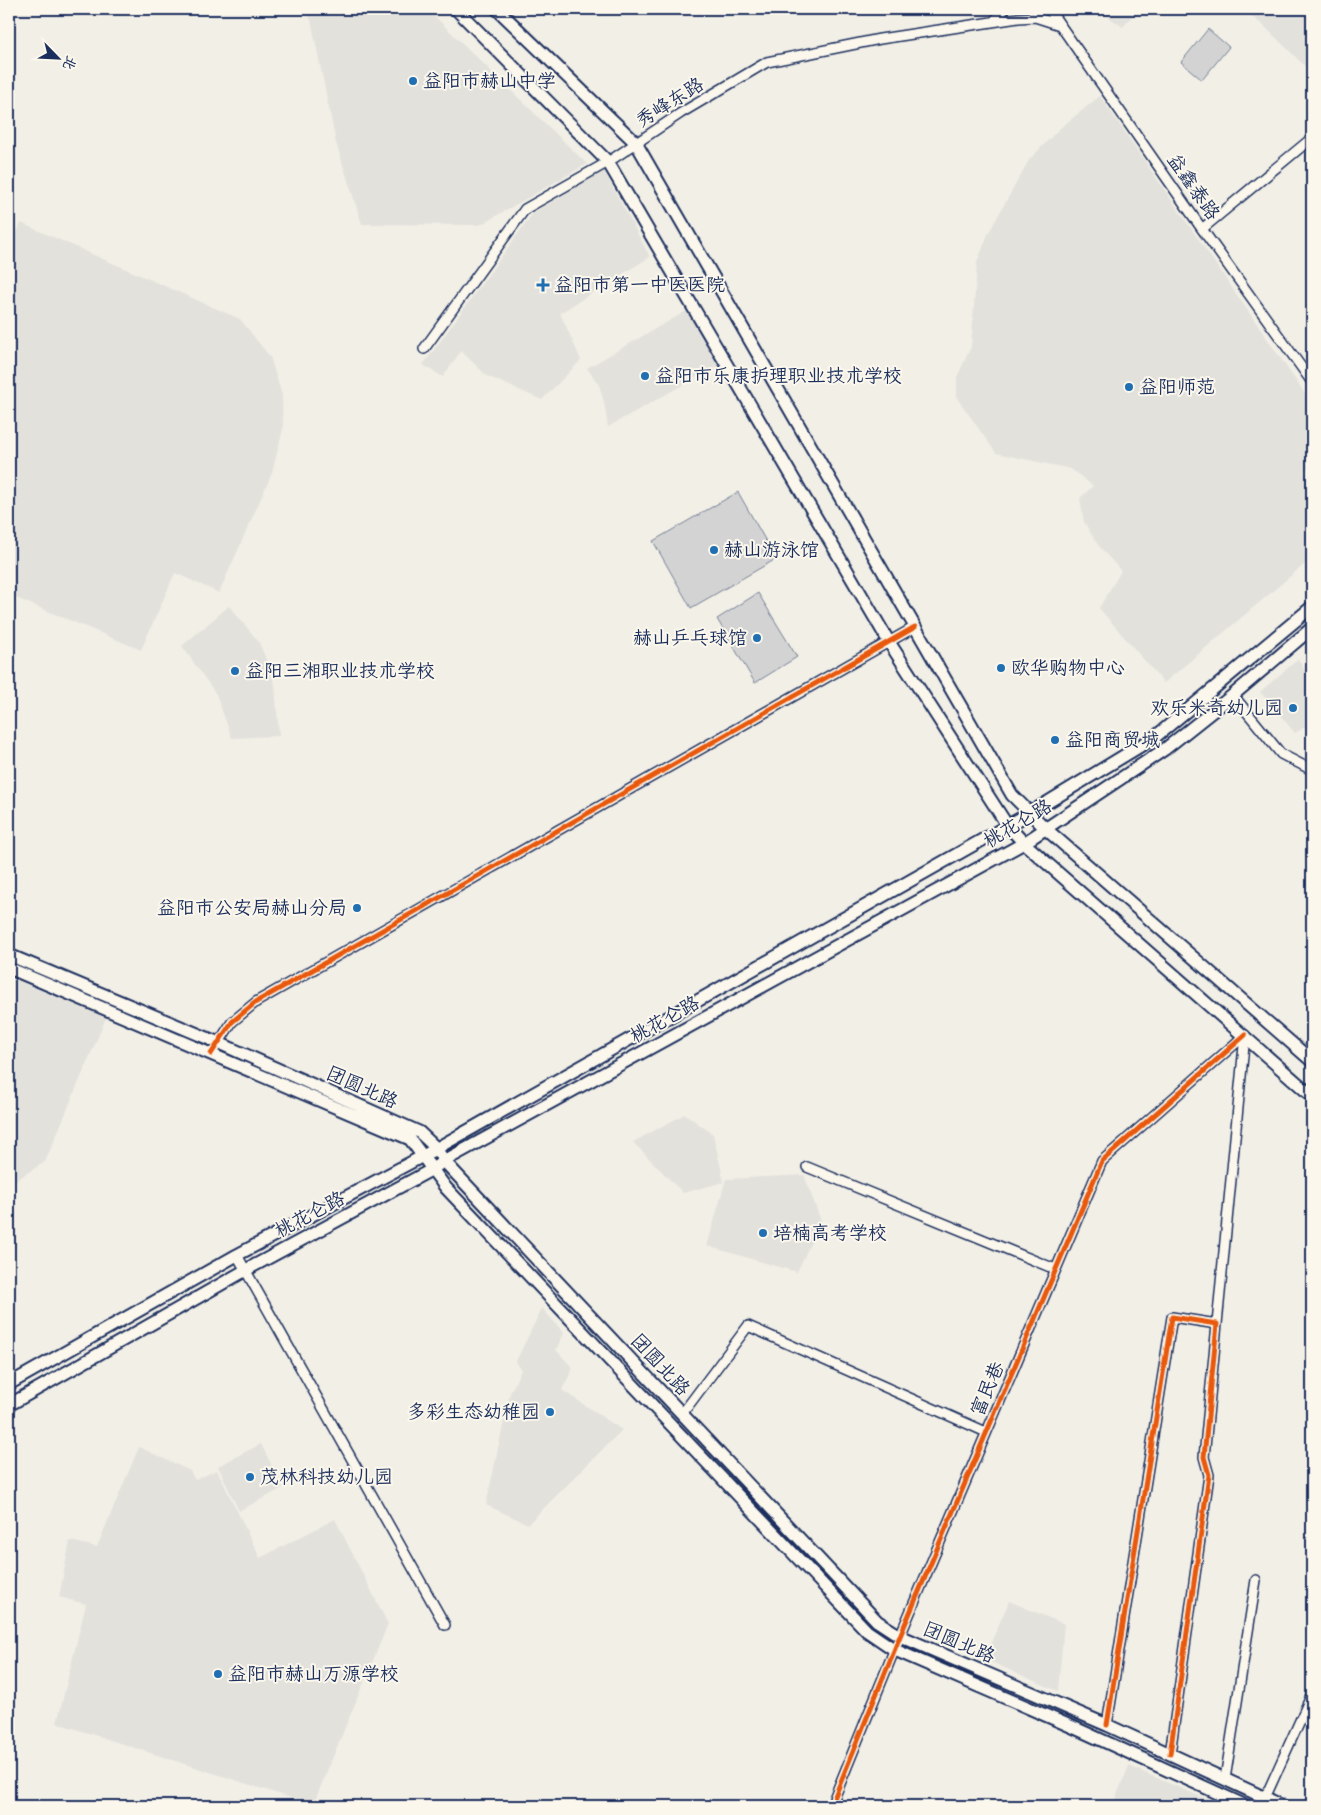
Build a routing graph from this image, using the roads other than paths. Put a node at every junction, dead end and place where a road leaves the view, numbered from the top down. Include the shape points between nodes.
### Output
1 (456, 9) edge
2 (497, 9) edge
3 (1005, 9) edge
4 (1049, 9) edge
5 (993, 22) junction
6 (1060, 25) junction
7 (1312, 138) edge
8 (636, 143) junction
9 (608, 162) junction
10 (1202, 229) junction
11 (424, 349) dead end
12 (1312, 382) edge
13 (1312, 607) edge
14 (915, 627) junction
15 (1312, 628) edge
16 (889, 642) junction
17 (1234, 694) junction
18 (1312, 770) edge
19 (1030, 814) junction
20 (1007, 825) junction
21 (1046, 829) junction
22 (1024, 843) junction
23 (9, 955) edge
24 (9, 968) edge
25 (1245, 1035) junction
26 (218, 1043) junction
27 (212, 1054) junction
28 (1312, 1062) edge
29 (1312, 1096) edge
30 (436, 1148) junction
31 (424, 1156) junction
32 (444, 1161) junction
33 (807, 1167) dead end
34 (431, 1170) junction
35 (237, 1255) junction
36 (1055, 1269) junction
37 (246, 1270) junction
38 (1218, 1324) junction
39 (9, 1384) edge
40 (9, 1405) edge
41 (682, 1414) junction
42 (986, 1432) junction
43 (1256, 1580) dead end
44 (445, 1625) dead end
45 (900, 1636) junction
46 (895, 1650) junction
47 (1312, 1694) edge
48 (1106, 1725) junction
49 (1170, 1754) junction
50 (1225, 1780) junction
51 (1265, 1798) junction
52 (831, 1806) edge
53 (1246, 1806) edge
54 (1283, 1806) edge

1 - 9 main road
2 - 8 main road
3 - 5 street
4 - 6 street, 益鑫泰路
5 - 6 street, 秀峰东路 via 1035,17
5 - 8 street, 秀峰东路 via 880,39 767,62
6 - 10 street, 益鑫泰路
7 - 10 street
8 - 9 street, 秀峰东路
8 - 14 main road
9 - 11 street, 秀峰东路 via 525,209
9 - 16 main road
10 - 12 street, 益鑫泰路
13 - 19 main road, 桃花仑路 via 1155,737
14 - 16 street
14 - 19 main road via 1012,795
15 - 17 main road, 桃花仑路
16 - 20 main road
16 - 26 street via 256,1002 232,1022
17 - 18 street via 1280,754
17 - 21 main road, 桃花仑路 via 1165,749
19 - 20 main road, 桃花仑路
19 - 21 main road
20 - 22 main road
20 - 30 main road, 桃花仑路
21 - 22 main road, 桃花仑路
21 - 28 main road
22 - 25 main road
22 - 32 main road, 桃花仑路
23 - 26 main road, 团圆北路
24 - 27 main road, 团圆北路
25 - 29 main road
25 - 36 street, 富民巷 via 1102,1161
25 - 38 street
26 - 27 street
26 - 30 main road, 团圆北路 via 419,1132
27 - 31 main road, 团圆北路 via 410,1139
30 - 31 main road, 桃花仑路
30 - 32 main road, 团圆北路
31 - 34 main road, 团圆北路
31 - 35 main road, 桃花仑路
32 - 34 main road, 桃花仑路
32 - 41 main road, 团圆北路
33 - 36 street
34 - 37 main road, 桃花仑路
34 - 46 main road, 团圆北路 via 867,1631
35 - 37 street
35 - 39 main road, 桃花仑路
36 - 42 street, 富民巷
37 - 40 main road, 桃花仑路
37 - 44 street
38 - 48 street via 1172,1317
38 - 49 street via 1204,1458 1209,1475
41 - 42 street via 748,1326
41 - 45 main road, 团圆北路 via 878,1621
42 - 45 street, 富民巷
43 - 50 street
45 - 46 street, 富民巷
45 - 48 main road, 团圆北路
46 - 52 street, 富民巷
46 - 53 main road, 团圆北路
47 - 51 street
48 - 49 main road, 团圆北路
49 - 50 main road, 团圆北路
50 - 51 main road, 团圆北路
51 - 54 main road, 团圆北路

